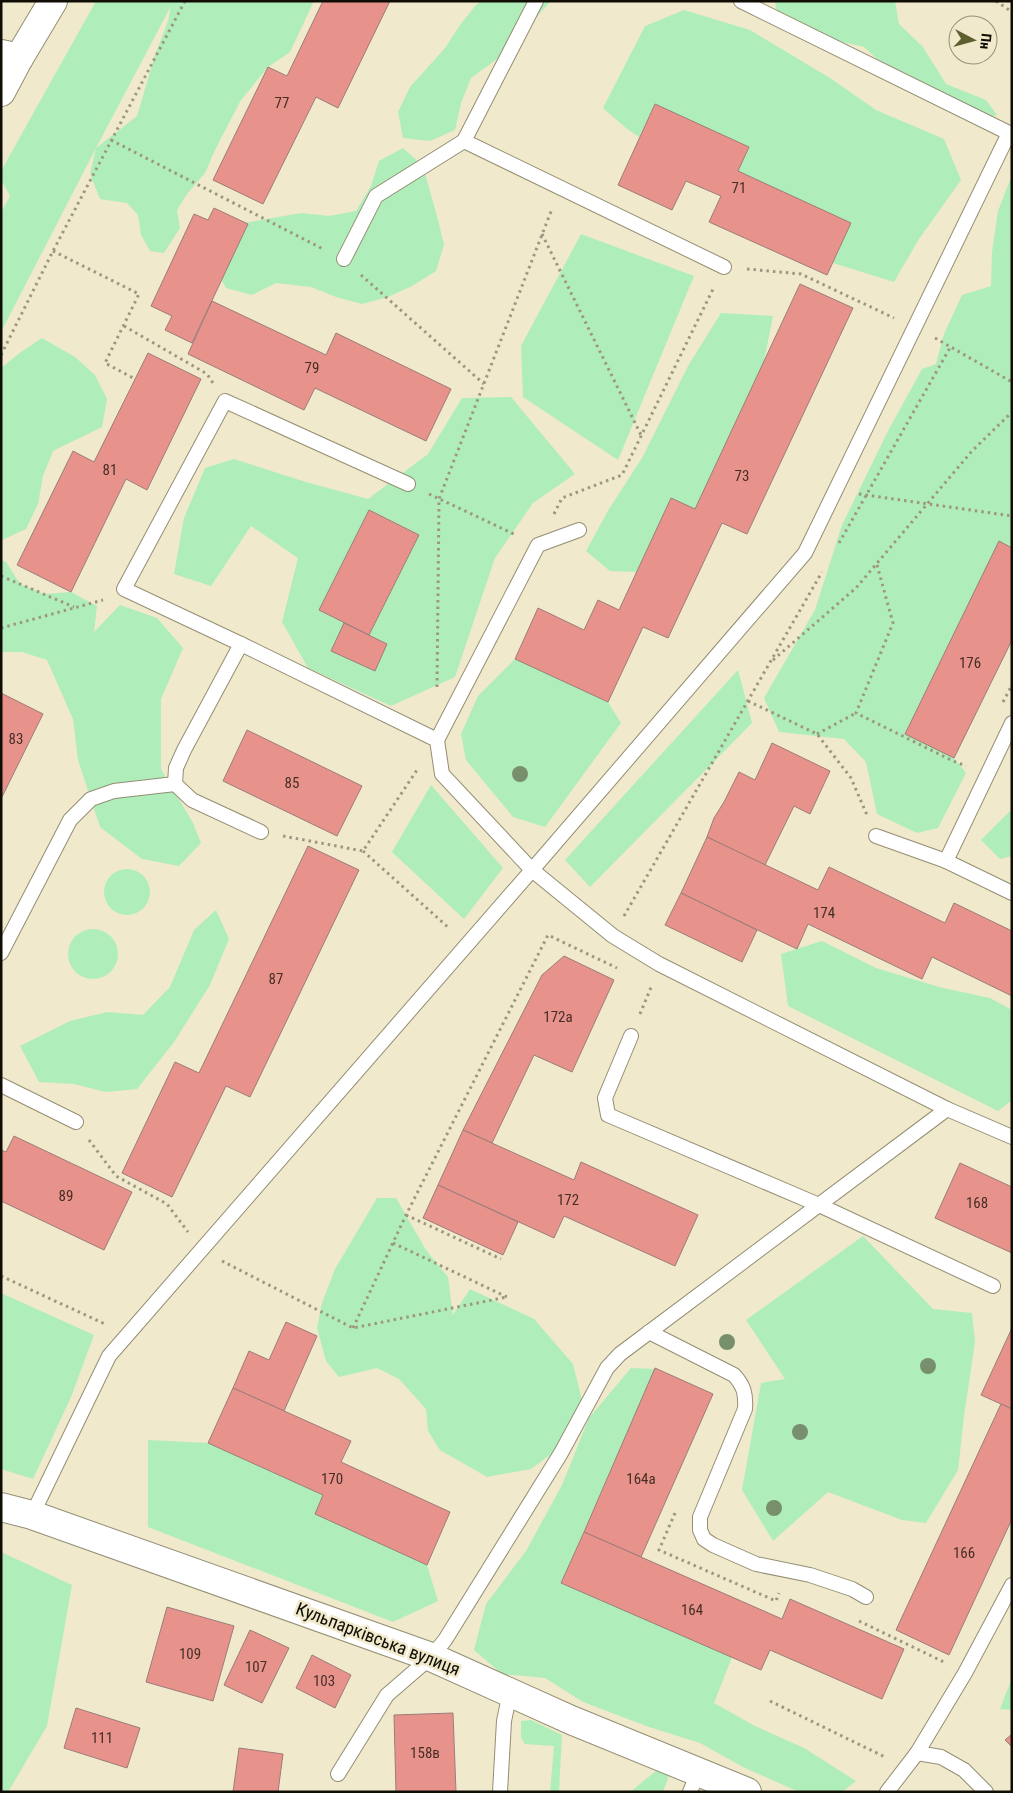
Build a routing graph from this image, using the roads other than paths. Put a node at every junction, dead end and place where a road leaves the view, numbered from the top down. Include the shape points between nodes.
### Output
1 (53, 1) edge
2 (536, 1) edge
3 (741, 1) edge
4 (10, 56) edge
5 (1, 92) edge
6 (1010, 133) edge
7 (464, 141) junction
8 (344, 260) road end
9 (724, 266) road end
10 (408, 484) road end
11 (579, 530) dead end
12 (241, 644) junction
13 (1012, 723) edge
14 (437, 740) junction
15 (175, 784) junction
16 (261, 832) road end
17 (876, 836) road end
18 (946, 861) junction
19 (532, 870) junction
20 (1012, 893) edge
21 (1, 953) edge
22 (631, 1036) road end
23 (1, 1085) edge
24 (947, 1109) junction
25 (76, 1122) road end
26 (1012, 1137) edge
27 (819, 1205) junction
28 (993, 1286) dead end
29 (649, 1332) junction
30 (1, 1507) edge
31 (32, 1515) junction
32 (1012, 1585) edge
33 (866, 1597) dead end
34 (432, 1656) junction
35 (510, 1692) junction
36 (918, 1752) junction
37 (338, 1774) dead end
38 (694, 1782) edge
39 (500, 1792) edge
40 (747, 1792) edge
41 (887, 1792) edge
42 (986, 1792) edge

1 - 4 street
2 - 7 lane
3 - 6 lane
4 - 5 street
6 - 19 lane via 805,553
7 - 8 lane via 376,196
7 - 9 lane
10 - 12 lane via 225,401 124,589
11 - 14 lane via 538,545
12 - 14 lane
12 - 15 lane via 184,750 176,768
13 - 18 lane
14 - 19 lane via 442,774
15 - 16 lane via 192,800
15 - 21 lane via 114,790 91,799 70,820
17 - 18 lane
18 - 20 lane
19 - 24 lane via 612,936 659,964
19 - 31 lane via 109,1356
22 - 27 lane via 604,1098 608,1115
23 - 25 lane
24 - 26 lane
24 - 27 lane
27 - 28 lane
27 - 29 lane
29 - 33 lane via 734,1375 746,1394 745,1409 700,1517 704,1539 756,1564 810,1575
29 - 34 lane via 607,1368 561,1453 446,1640
30 - 31 street, Кульпарківська вулиця
31 - 34 street, Кульпарківська вулиця
32 - 36 lane
34 - 35 street, Кульпарківська вулиця
34 - 37 lane via 387,1695
35 - 38 street, Кульпарківська вулиця
35 - 39 lane via 504,1721
36 - 41 lane
36 - 42 lane via 941,1757 964,1770
38 - 40 street, Кульпарківська вулиця

